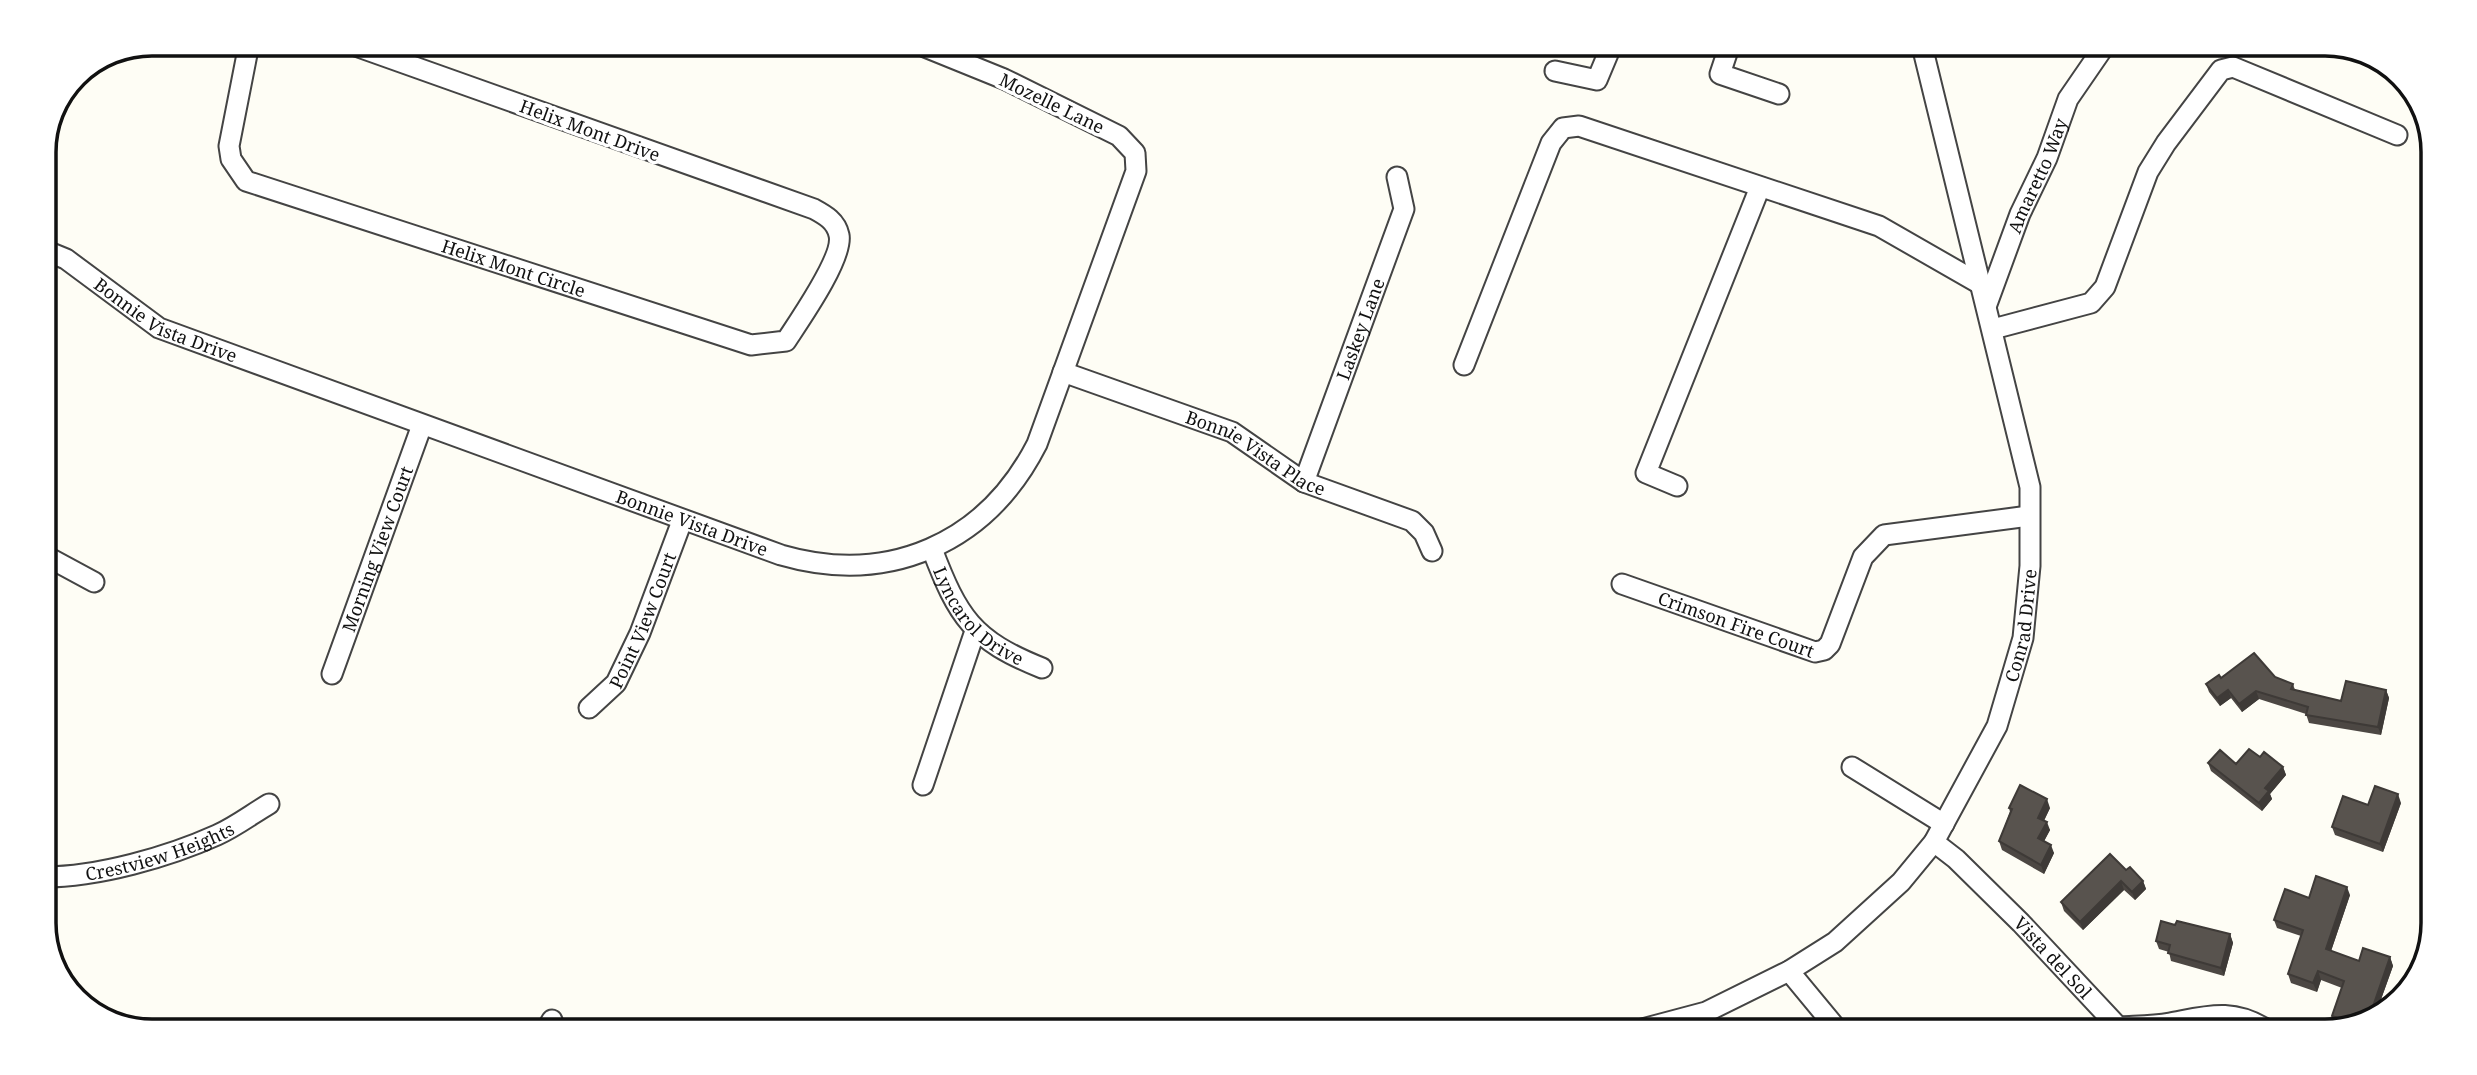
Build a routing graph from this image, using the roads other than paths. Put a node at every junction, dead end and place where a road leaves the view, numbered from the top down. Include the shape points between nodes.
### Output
1 (248, 56) edge
2 (384, 56) edge
3 (947, 56) edge
4 (1607, 56) edge
5 (1726, 56) edge
6 (1925, 56) edge
7 (2098, 56) edge
8 (1555, 71) dead end
9 (1779, 94) dead end
10 (2397, 135) dead end
11 (1135, 153) joint
12 (1397, 177) dead end
13 (1760, 187) junction
14 (830, 217) joint
15 (56, 255) edge
16 (1982, 285) junction
17 (1987, 306) junction
18 (1993, 329) junction
19 (1464, 365) dead end
20 (1063, 372) junction
21 (422, 425) junction
22 (1304, 482) junction
23 (1677, 486) dead end
24 (2029, 516) junction
25 (682, 520) junction
26 (932, 548) junction
27 (1432, 551) dead end
28 (56, 561) edge
29 (94, 582) dead end
30 (1622, 584) dead end
31 (975, 631) junction
32 (1042, 668) dead end
33 (331, 674) dead end
34 (589, 708) dead end
35 (1852, 767) dead end
36 (923, 785) dead end
37 (269, 804) dead end
38 (1944, 824) junction
39 (1934, 842) junction
40 (56, 877) edge
41 (1789, 971) junction
42 (1682, 1019) edge
43 (1828, 1019) edge
44 (2112, 1019) edge
45 (2181, 1019) edge
46 (2242, 1019) edge

1 - 14 street, Helix Mont Circle via 229,146 231,159 246,181 751,345 786,341 820,289 839,245
2 - 14 street, Helix Mont Drive
3 - 11 street, Mozelle Lane via 1119,136
4 - 8 street via 1597,80
5 - 9 street via 1720,74
6 - 16 street, Conrad Drive
7 - 17 street, Amaretto Way via 2068,99
10 - 18 street via 2233,67 2221,70 2148,173 2105,287 2091,303
11 - 20 street, Bonnie Vista Drive via 1136,171
12 - 22 street, Laskey Lane via 1404,209
13 - 16 street via 1879,226
13 - 19 street via 1579,126 1563,128 1551,143
13 - 23 street via 1646,473
15 - 21 street, Bonnie Vista Drive via 159,328
16 - 17 street, Conrad Drive
17 - 18 street, Conrad Drive
18 - 24 street, Conrad Drive via 2030,487
20 - 22 street, Bonnie Vista Place via 1232,432
20 - 26 street, Bonnie Vista Drive via 1037,444 1016,481 970,527
21 - 25 street, Bonnie Vista Drive
21 - 33 street, Morning View Court
22 - 27 street, Bonnie Vista Place via 1412,521
24 - 30 street, Crimson Fire Court via 1884,535 1863,557 1830,644 1815,652
24 - 38 street, Conrad Drive via 2023,638 1997,726
25 - 26 street, Bonnie Vista Drive via 824,565 890,562
25 - 34 street, Point View Court via 616,683
26 - 31 street, Lyncarol Drive via 951,599
28 - 29 street
31 - 32 street, Lyncarol Drive via 1007,654
31 - 36 street
35 - 38 street
37 - 40 street, Crestview Heights via 218,834 132,864
38 - 39 street, Conrad Drive
39 - 41 street, Conrad Drive via 1900,882 1844,933
39 - 44 street, Vista del Sol via 2021,923
41 - 42 street, Conrad Drive via 1706,1013
41 - 43 street
45 - 46 street, Vista del Sol via 2219,1014

